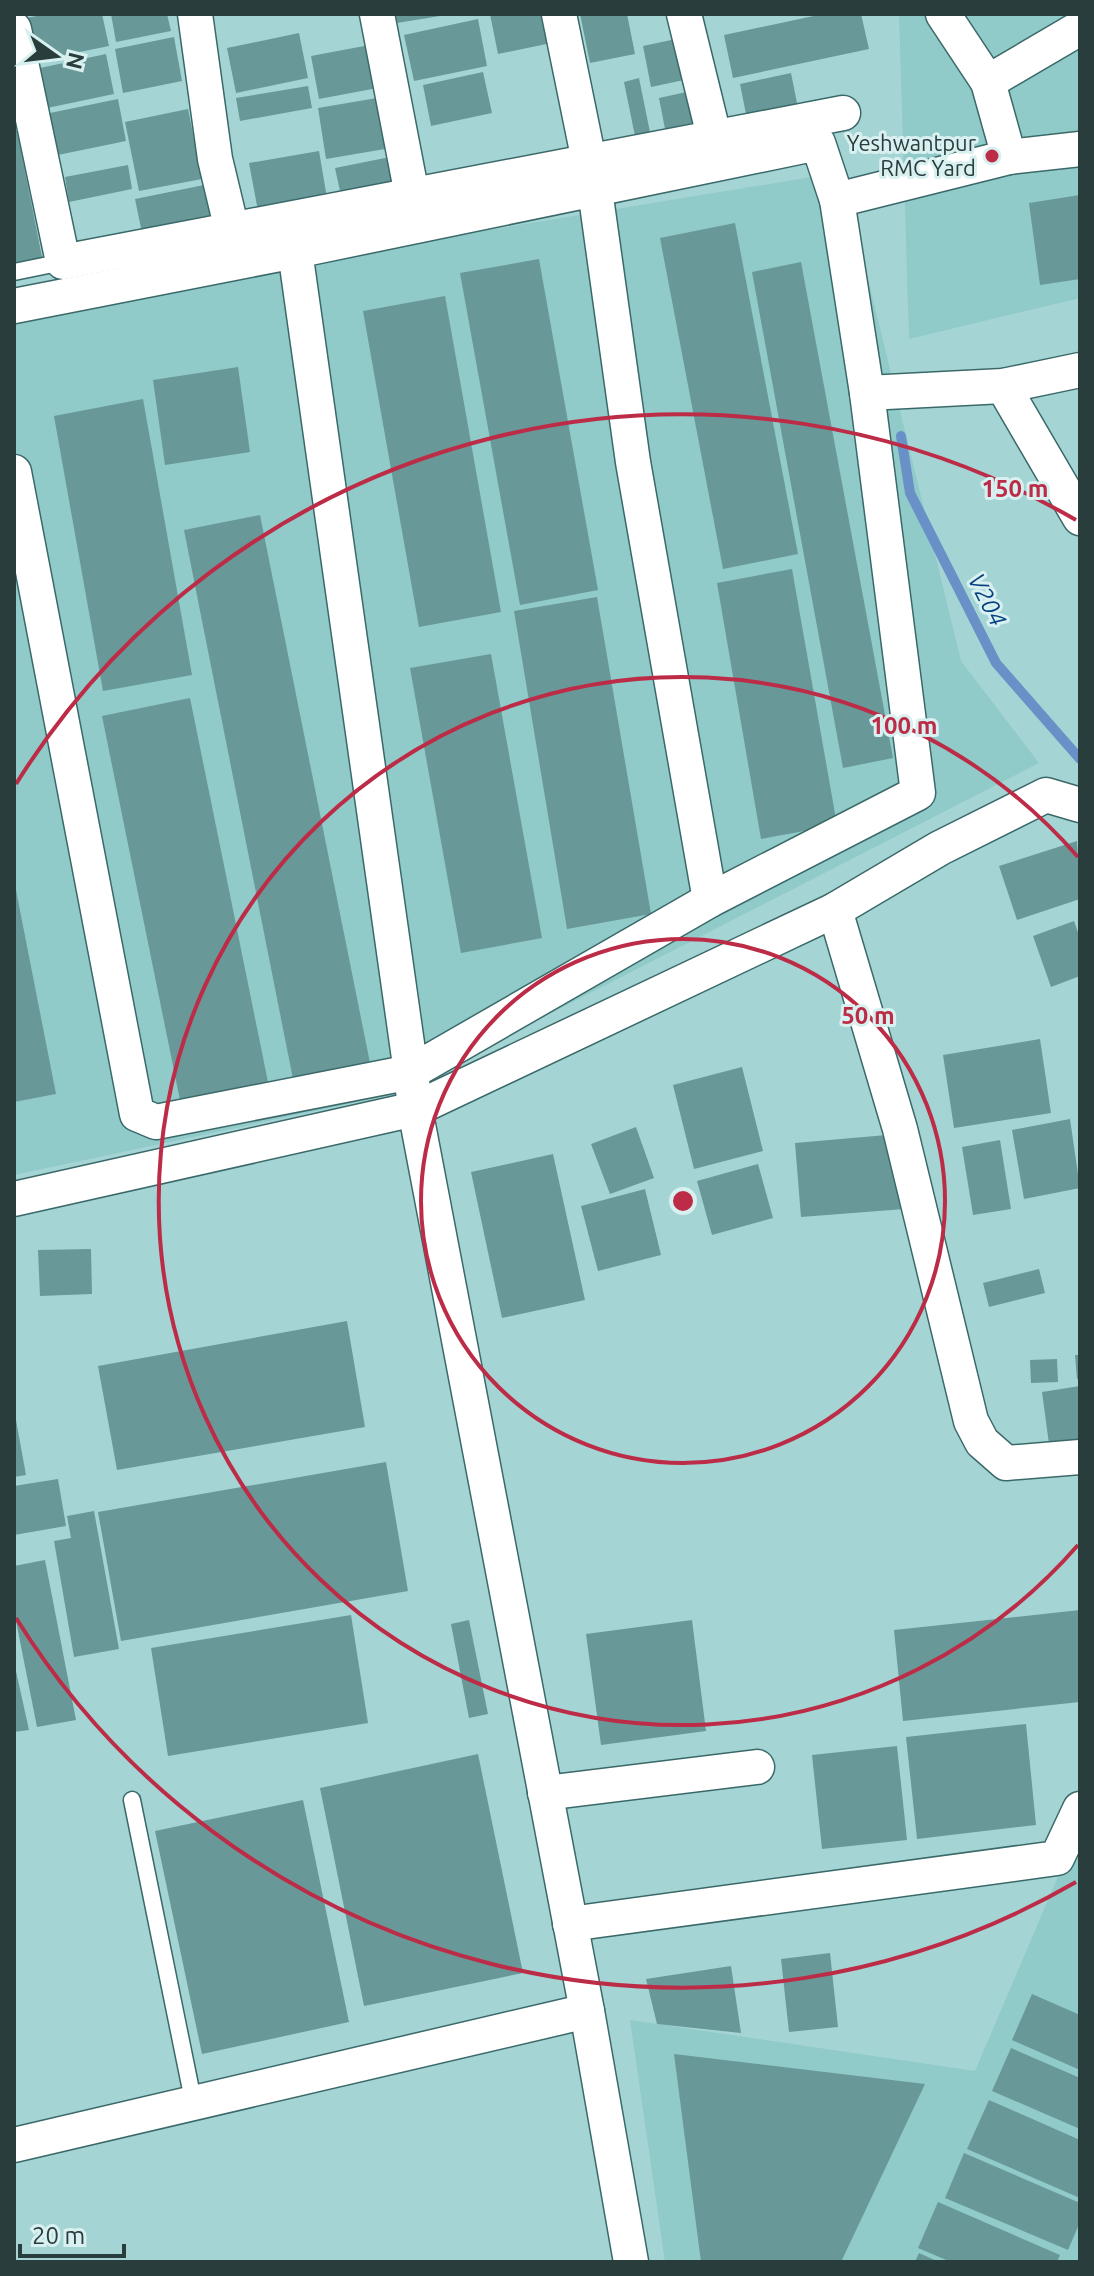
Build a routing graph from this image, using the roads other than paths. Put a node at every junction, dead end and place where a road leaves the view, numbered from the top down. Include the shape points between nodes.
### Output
1 (195, 14) edge
2 (377, 14) edge
3 (559, 14) edge
4 (684, 14) edge
5 (943, 14) edge
6 (1080, 28) edge
7 (14, 29) edge
8 (988, 82) junction
9 (843, 113) dead end
10 (714, 136) junction
11 (1080, 149) edge
12 (1009, 157) junction
13 (592, 175) junction
14 (412, 195) junction
15 (837, 200) junction
16 (232, 230) junction
17 (295, 251) junction
18 (63, 262) junction
19 (14, 272) edge
20 (14, 306) edge
21 (1080, 370) edge
22 (1003, 386) junction
23 (867, 393) junction
24 (14, 472) edge
25 (1080, 518) edge
26 (1080, 805) edge
27 (710, 900) junction
28 (835, 910) junction
29 (411, 1072) junction
30 (415, 1109) junction
31 (14, 1199) edge
32 (1080, 1457) edge
33 (757, 1767) dead end
34 (545, 1793) junction
35 (132, 1800) dead end
36 (1080, 1809) edge
37 (570, 1924) junction
38 (587, 2011) junction
39 (194, 2105) junction
40 (14, 2145) edge
41 (631, 2262) edge

1 - 16 street via 215,159
2 - 14 street
3 - 13 street
4 - 10 street
5 - 8 street
6 - 8 street
7 - 18 street
8 - 12 street
9 - 10 street
10 - 13 street
11 - 12 street
12 - 15 street
13 - 14 street
13 - 15 street via 818,143
13 - 17 street
13 - 27 street via 633,462
14 - 16 street
15 - 23 street
16 - 18 street
17 - 20 street
17 - 29 street
18 - 19 lane
21 - 22 street
22 - 23 street
22 - 25 street
23 - 27 street via 918,793
24 - 29 street via 137,1114 156,1122
26 - 28 street via 1046,795 940,848
27 - 29 street
28 - 30 street
28 - 32 street via 900,1129 971,1421 982,1442 1006,1463
29 - 30 street
30 - 31 street
30 - 34 street
33 - 34 street
34 - 37 street
35 - 39 lane
36 - 37 street via 1057,1858
37 - 38 street
38 - 39 street
38 - 41 street
39 - 40 street

